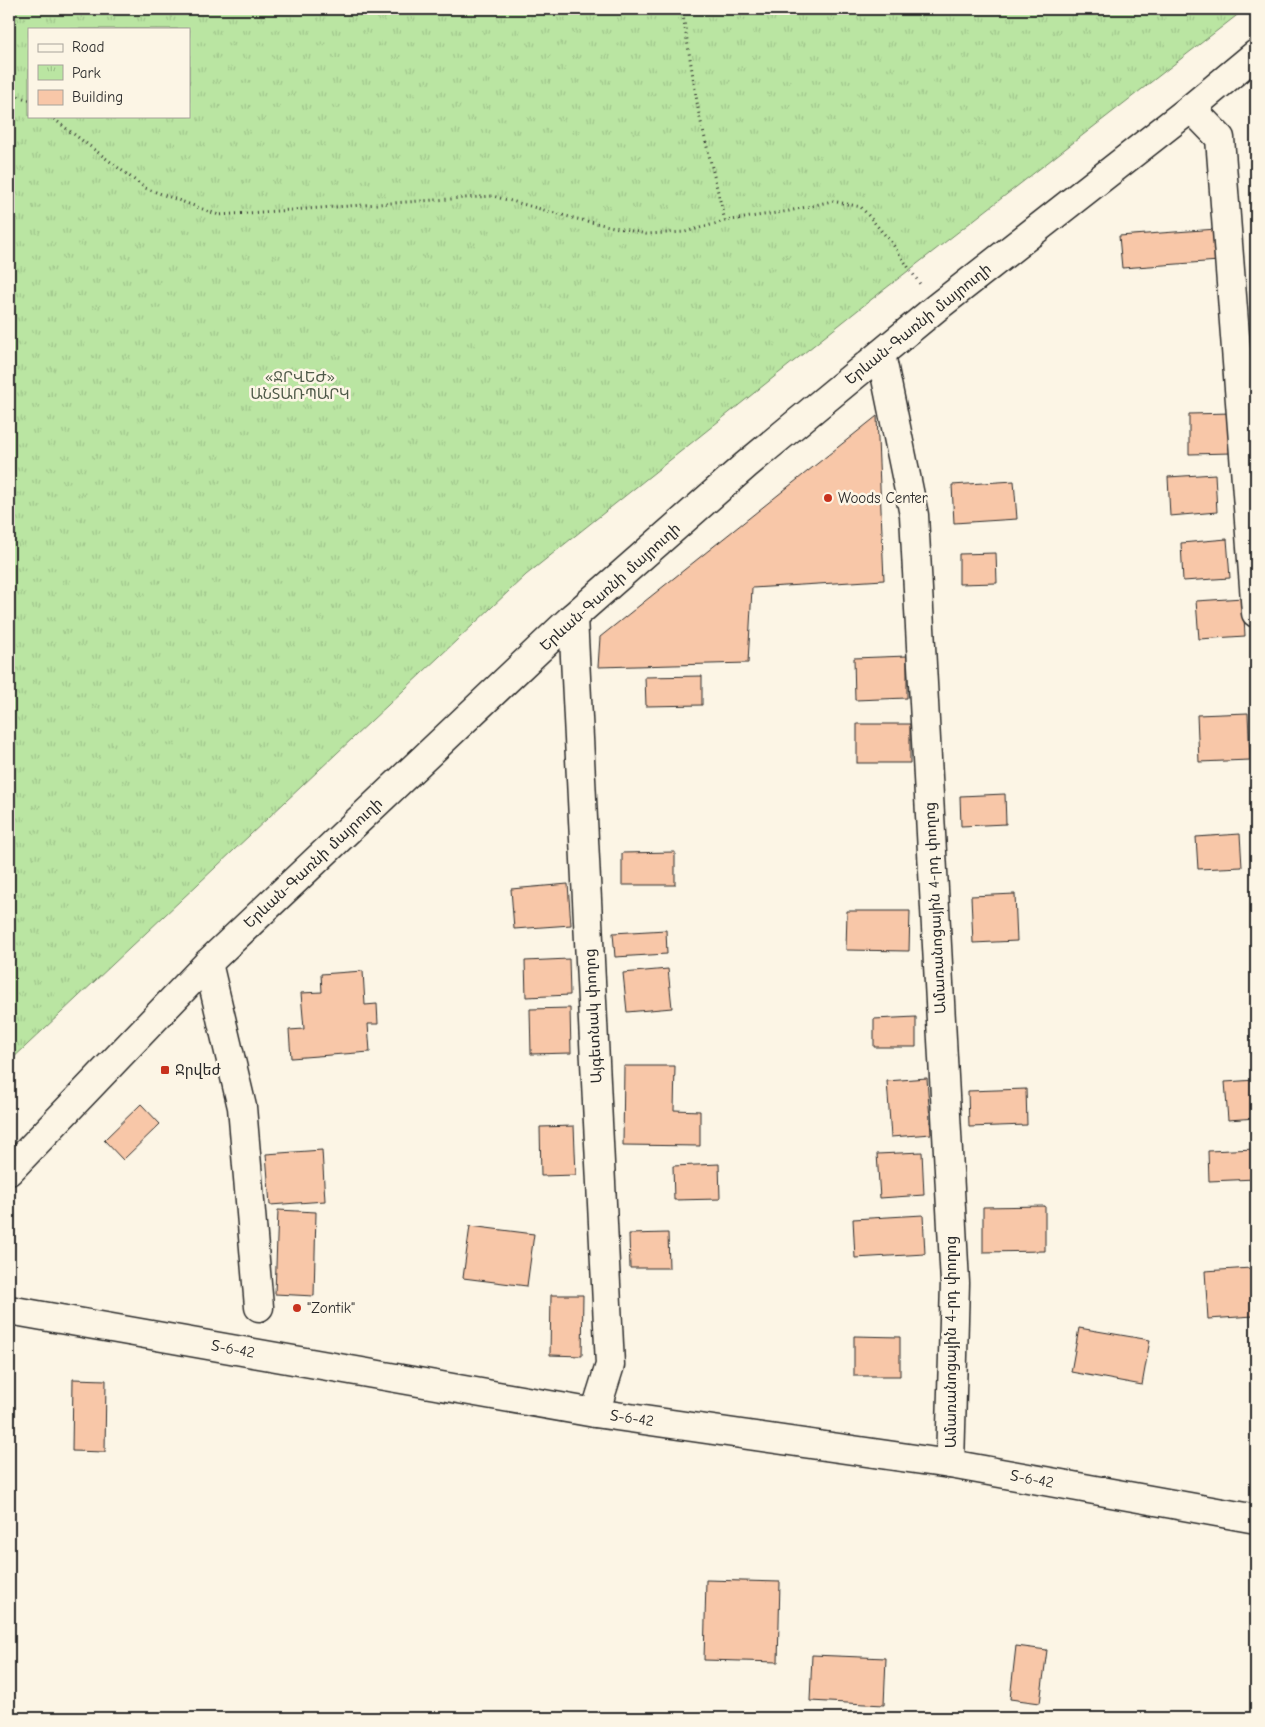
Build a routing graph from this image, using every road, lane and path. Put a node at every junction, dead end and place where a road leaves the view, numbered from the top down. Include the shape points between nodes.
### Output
1 (682, 9) edge
2 (1256, 54) edge
3 (9, 93) edge
4 (28, 100) edge
5 (1191, 108) junction
6 (53, 118) edge
7 (724, 220) junction
8 (936, 308) junction
9 (881, 354) junction
10 (1256, 613) edge
11 (574, 617) junction
12 (208, 963) junction
13 (10, 1171) edge
14 (259, 1307) dead end
15 (9, 1310) edge
16 (595, 1413) junction
17 (950, 1464) junction
18 (1256, 1519) edge

1 - 7 path via 699,114
2 - 5 main road, Երևան-Գառնի մայրուղի
3 - 4 path
5 - 8 main road, Երևան-Գառնի մայրուղի
5 - 10 main road via 1220,138
6 - 7 path via 145,188 219,215 493,196 646,234 685,232
7 - 8 path via 790,212 832,201 861,207 891,242
8 - 9 main road, Երևան-Գառնի մայրուղի
9 - 11 main road, Երևան-Գառնի մայրուղի via 746,465
9 - 17 main road, Ամառանոցային 4-րդ փողոց via 914,515 955,1283
11 - 12 main road, Երևան-Գառնի մայրուղի
11 - 16 main road, Այգետնակ փողոց via 610,1365
12 - 13 main road, Երևան-Գառնի մայրուղի
12 - 14 main road via 242,1107
15 - 16 main road, Տ-6-42 / Տ-6-42
16 - 17 main road, Տ-6-42 / Տ-6-42
17 - 18 main road, Տ-6-42 / Տ-6-42

